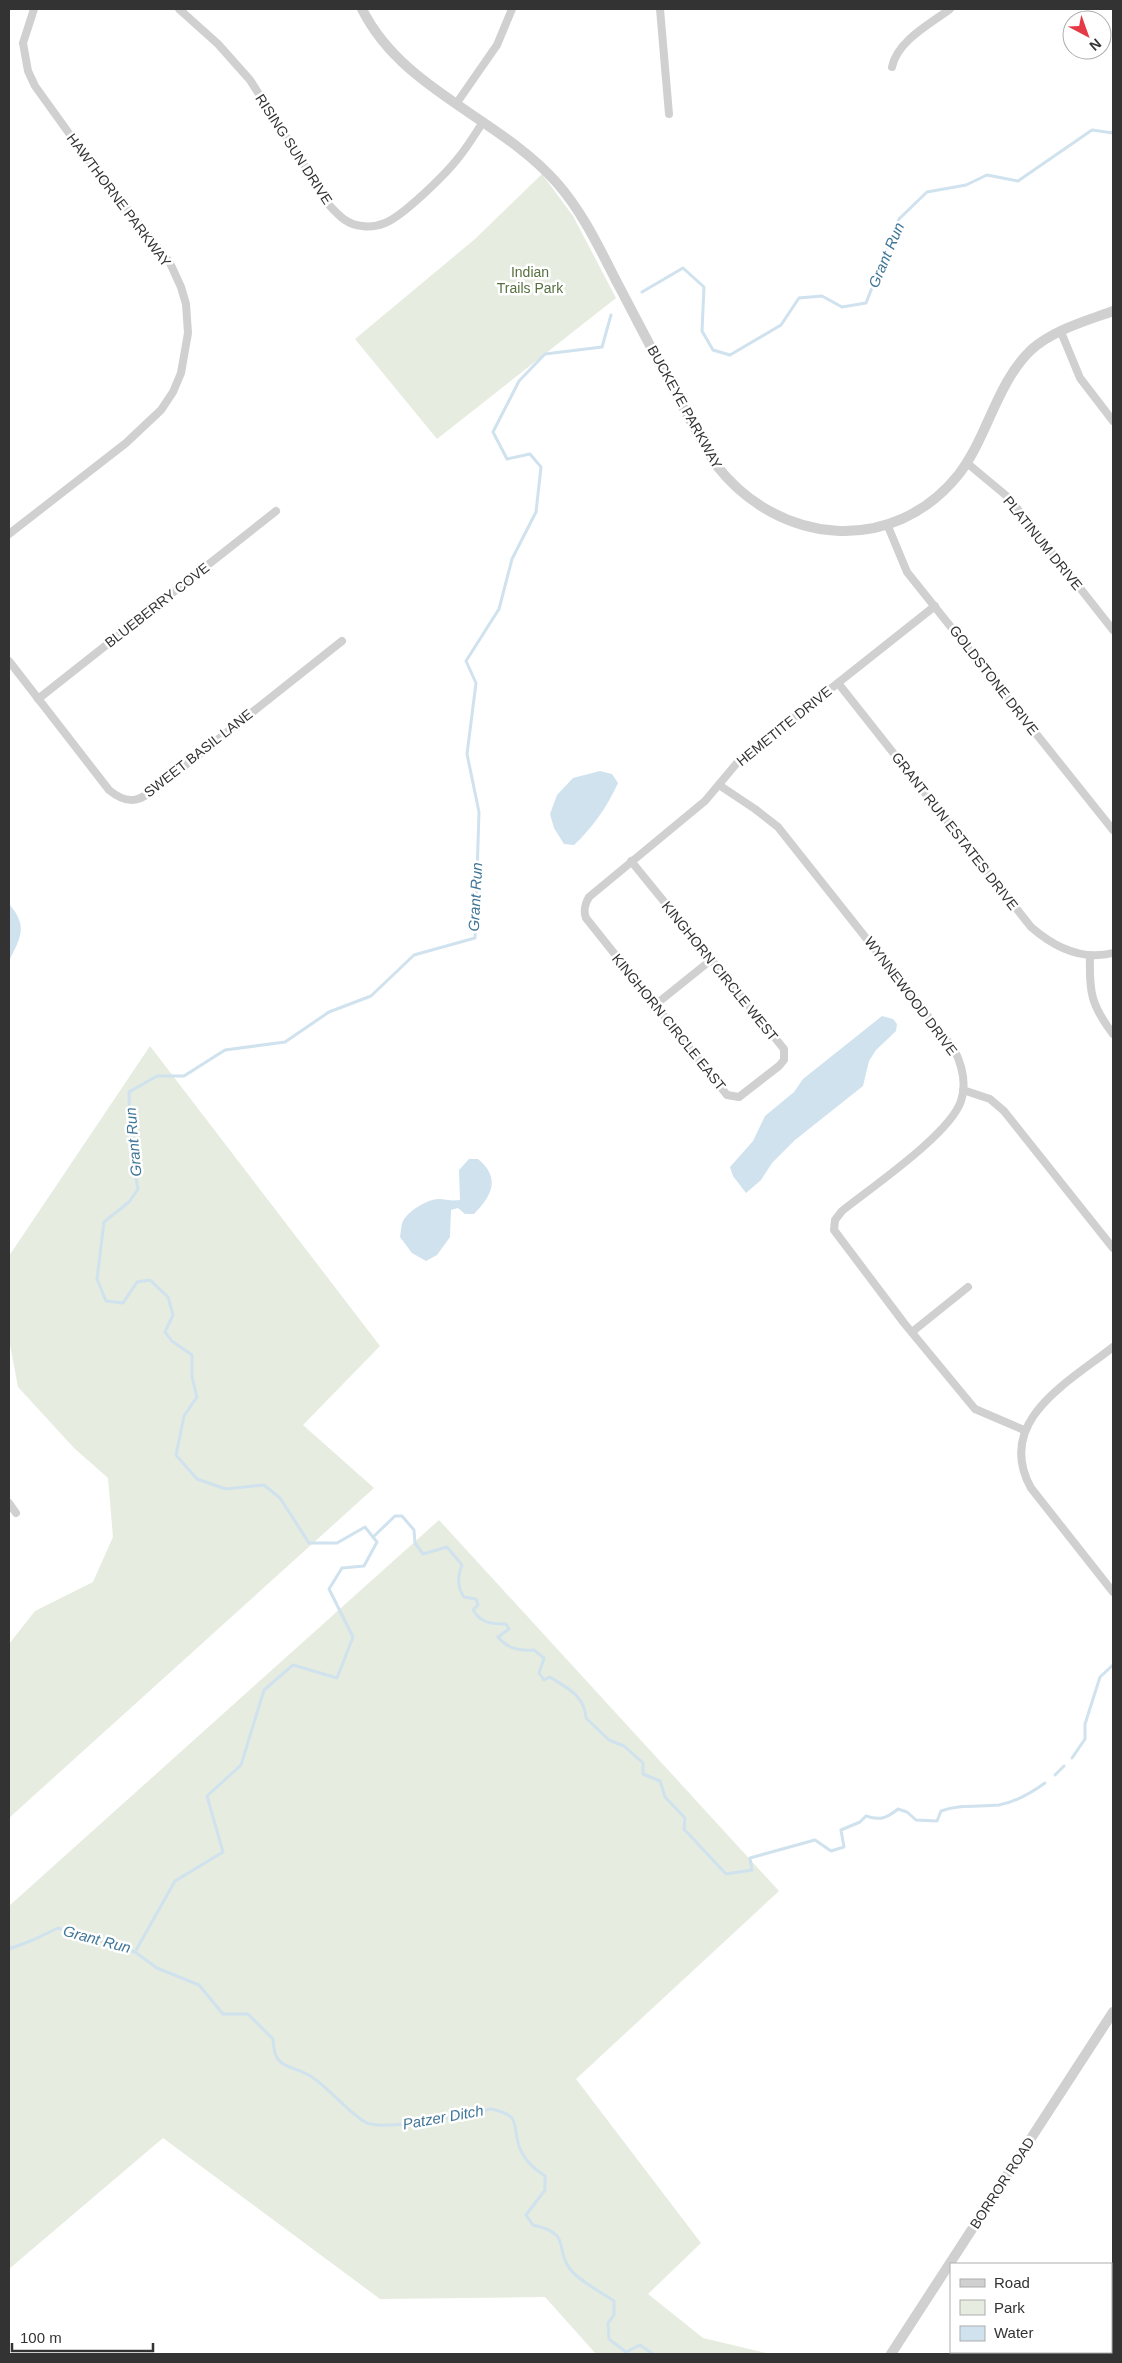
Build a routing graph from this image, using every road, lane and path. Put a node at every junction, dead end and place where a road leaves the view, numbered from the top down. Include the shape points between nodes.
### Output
1 (34, 9) edge
2 (179, 9) edge
3 (362, 9) edge
4 (512, 9) edge
5 (660, 9) edge
6 (950, 9) edge
7 (892, 67) dead end
8 (456, 104) junction
9 (669, 114) dead end
10 (483, 122) junction
11 (1113, 311) edge
12 (1061, 332) junction
13 (1113, 421) edge
14 (967, 462) junction
15 (276, 511) dead end
16 (887, 524) junction
17 (9, 534) edge
18 (935, 606) junction
19 (1113, 630) edge
20 (342, 641) dead end
21 (9, 660) edge
22 (838, 683) junction
23 (38, 698) junction
24 (719, 785) junction
25 (1113, 830) edge
26 (630, 861) junction
27 (586, 918) joint
28 (1113, 954) edge
29 (1090, 956) junction
30 (711, 960) junction
31 (655, 1005) junction
32 (1113, 1034) edge
33 (761, 1081) joint
34 (964, 1090) junction
35 (1113, 1232) edge
36 (1106, 1237) junction
37 (1113, 1248) edge
38 (968, 1288) dead end
39 (912, 1332) junction
40 (1113, 1347) edge
41 (1024, 1430) junction
42 (9, 1503) edge
43 (16, 1513) dead end
44 (1113, 1592) edge
45 (1113, 2012) edge
46 (950, 2263) edge
47 (950, 2263) edge
48 (891, 2354) edge

1 - 17 street, HAWTHORNE PARKWAY via 23,43 28,71 35,86 170,263 186,304 188,333 181,373 161,410 126,443
2 - 10 street, RISING SUN DRIVE via 236,62 330,206 348,222 372,226 395,217 460,157
3 - 8 street, BUCKEYE PARKWAY via 398,58
4 - 8 street via 497,45
5 - 9 street
6 - 7 street via 902,46 894,55
8 - 10 street, BUCKEYE PARKWAY
10 - 16 street, BUCKEYE PARKWAY via 528,154 569,198 590,231 708,451 739,492 774,516 807,527 847,531
11 - 12 street, BUCKEYE PARKWAY
12 - 13 street via 1080,378
12 - 14 street, BUCKEYE PARKWAY via 1032,349 1011,375
14 - 16 street, BUCKEYE PARKWAY via 947,488 930,502
14 - 19 street, PLATINUM DRIVE via 1009,498
15 - 23 street, BLUEBERRY COVE
16 - 18 street, GOLDSTONE DRIVE via 907,572
18 - 22 street, HEMETITE DRIVE
18 - 25 street, GOLDSTONE DRIVE
20 - 23 street, SWEET BASIL LANE via 142,799 118,798
21 - 23 street, SWEET BASIL LANE
22 - 24 street, HEMETITE DRIVE via 737,763
22 - 29 street, GRANT RUN ESTATES DRIVE via 1031,927 1057,946
24 - 26 street, HEMETITE DRIVE via 705,801
24 - 34 street, WYNNEWOOD DRIVE via 770,821 796,848 954,1049 963,1073
26 - 27 street, HEMETITE DRIVE via 589,897 584,910
26 - 30 street, KINGHORN CIRCLE WEST
27 - 31 street, KINGHORN CIRCLE EAST
28 - 29 street
29 - 32 street via 1089,984 1093,1004
30 - 31 street
30 - 33 street, KINGHORN CIRCLE WEST via 784,1049 784,1060
31 - 33 street, KINGHORN CIRCLE EAST via 727,1095 739,1096
34 - 36 street via 990,1099 1004,1111
34 - 39 street, WYNNEWOOD DRIVE via 953,1118 938,1134 842,1211 834,1226 836,1236
35 - 36 street
36 - 37 street
38 - 39 street
39 - 41 street, WYNNEWOOD DRIVE via 974,1409
40 - 41 street via 1034,1412
41 - 44 street via 1021,1446 1024,1475 1031,1488
42 - 43 street
45 - 47 street, BORROR ROAD
46 - 48 street, BORROR ROAD

